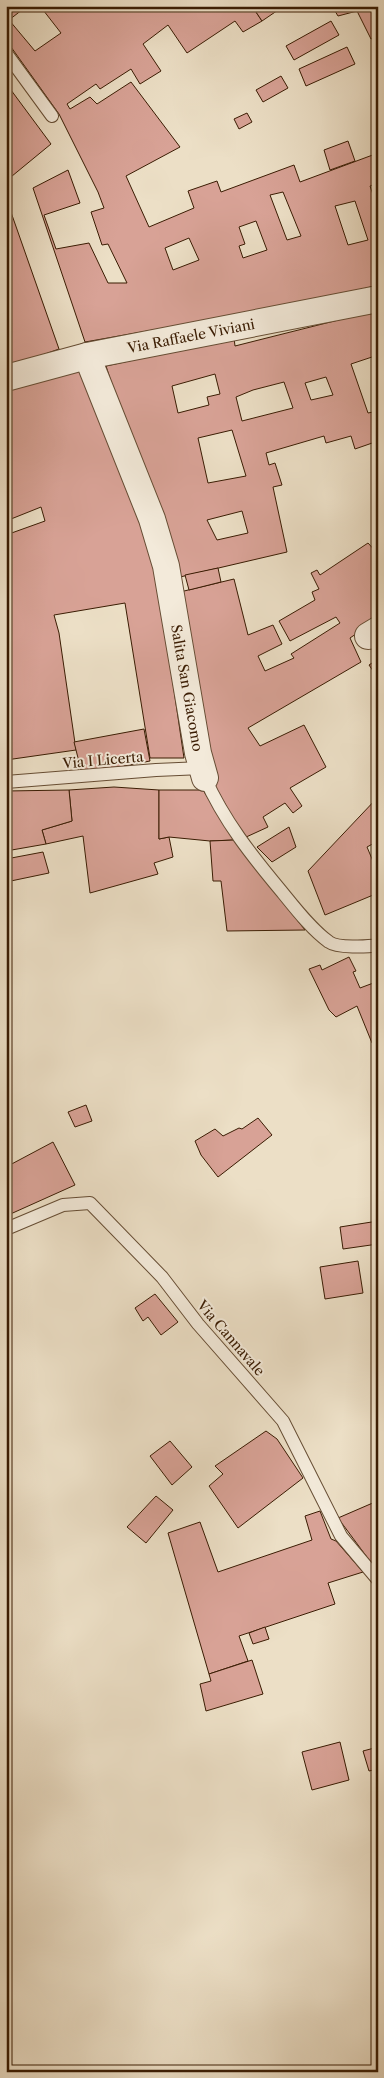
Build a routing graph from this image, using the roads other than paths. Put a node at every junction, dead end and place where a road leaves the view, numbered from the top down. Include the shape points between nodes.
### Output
1 (6, 54) edge
2 (52, 116) dead end
3 (378, 300) edge
4 (87, 356) junction
5 (6, 378) edge
6 (204, 773) junction
7 (6, 782) edge
8 (378, 945) edge
9 (6, 1229) edge
10 (378, 1580) edge

1 - 2 lane
3 - 4 street, Via Raffaele Viviani
4 - 5 street, Via Raffaele Viviani
4 - 6 street, Salita San Giacomo via 152,519 166,566
6 - 7 lane, Via I Licerta via 156,770
6 - 8 lane, Salita San Giacomo via 212,794 239,840 294,908 330,943
9 - 10 lane, Via Cannavale via 63,1205 90,1203 162,1277 198,1324 284,1421 341,1536

